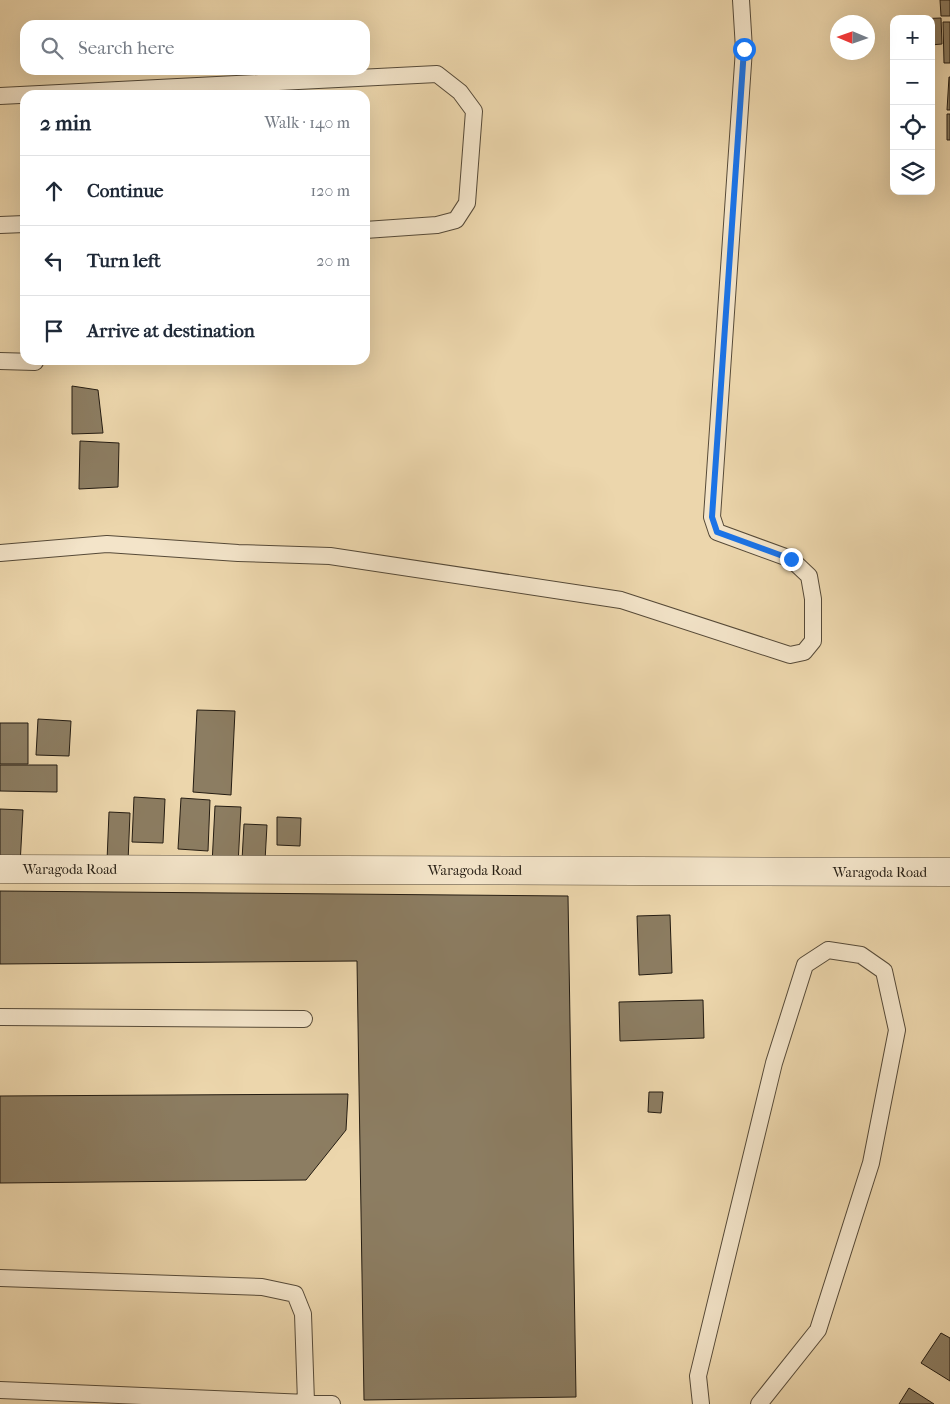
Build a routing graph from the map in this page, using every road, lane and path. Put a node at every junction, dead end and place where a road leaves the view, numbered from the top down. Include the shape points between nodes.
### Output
1 (741, 0) edge
2 (119, 90) edge
3 (20, 95) edge
4 (0, 96) edge
5 (0, 224) edge
6 (20, 224) edge
7 (370, 230) edge
8 (0, 362) edge
9 (20, 362) edge
10 (0, 553) edge
11 (0, 869) edge
12 (950, 872) edge
13 (0, 1017) edge
14 (304, 1019) dead end
15 (0, 1278) edge
16 (0, 1390) edge
17 (306, 1402) junction
18 (332, 1404) edge
19 (701, 1404) edge
20 (759, 1404) edge

1 - 10 lane via 744,49 712,517 717,532 791,559 809,576 813,599 812,641 804,652 790,655 621,600 330,556 107,544
2 - 7 lane via 437,74 460,92 474,110 467,203 456,220 437,225
3 - 4 lane
5 - 6 lane
8 - 9 lane
11 - 12 street, Waragoda Road
13 - 14 lane
15 - 17 lane via 262,1287 295,1294 303,1314
16 - 17 lane
17 - 18 lane
19 - 20 lane via 698,1376 774,1063 805,965 828,950 861,955 884,971 897,1030 871,1163 818,1330

